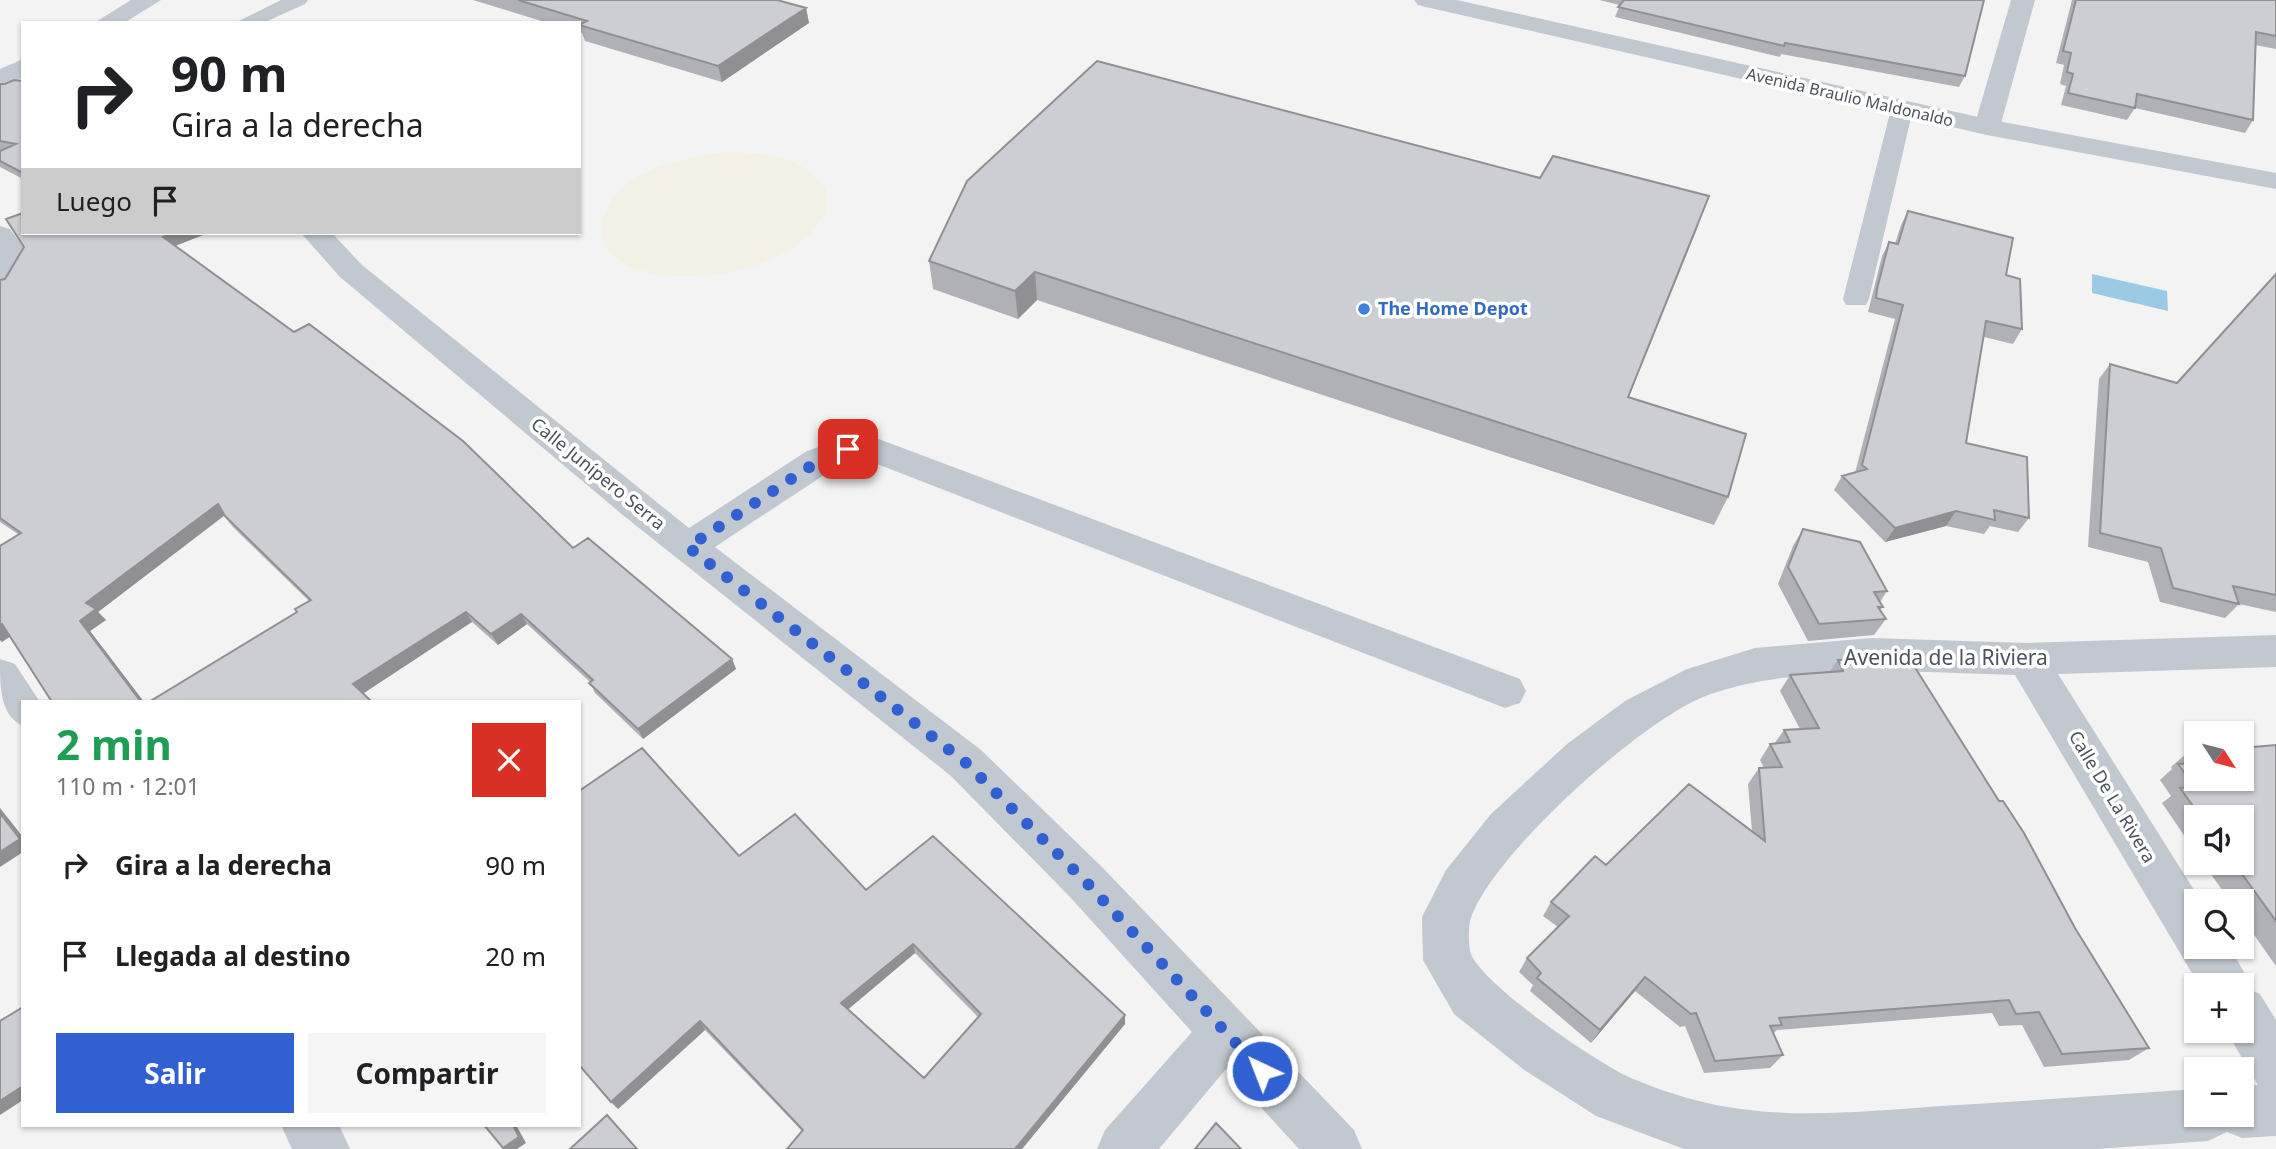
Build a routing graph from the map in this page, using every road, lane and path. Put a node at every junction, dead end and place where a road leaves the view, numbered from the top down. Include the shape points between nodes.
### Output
1 (149, 0) edge
2 (298, 0) edge
3 (1429, 0) edge
4 (2023, 0) edge
5 (110, 21) edge
6 (251, 21) edge
7 (1902, 109) junction
8 (1987, 127) junction
9 (2276, 181) edge
10 (0, 234) edge
11 (318, 235) edge
12 (0, 281) edge
13 (1856, 299) dead end
14 (688, 547) junction
15 (2276, 651) edge
16 (2027, 659) junction
17 (0, 676) edge
18 (1505, 691) dead end
19 (21, 706) edge
20 (2184, 916) edge
21 (2254, 1031) edge
22 (1225, 1032) junction
23 (2276, 1067) edge
24 (2276, 1110) edge
25 (2254, 1111) edge
26 (2184, 1117) edge
27 (308, 1127) edge
28 (323, 1149) edge
29 (1124, 1149) edge
30 (1335, 1149) edge

1 - 5 main road
2 - 6 lane
3 - 7 street, Avenida Braulio Maldonaldo
4 - 8 street
7 - 8 street, Avenida Braulio Maldonaldo
7 - 13 lane
8 - 9 street, Avenida Braulio Maldonaldo
10 - 12 street via 15,256
11 - 14 street, Calle Junípero Serra via 351,271
14 - 18 street via 820,460 848,449 876,450
14 - 22 street, Calle Junípero Serra via 966,763 1086,882
15 - 16 street, Avenida de la Riviera
16 - 20 street, Calle De La Rivera
16 - 26 street, Avenida de la Riviera via 1871,654 1755,664 1687,686 1640,713 1582,757 1507,828 1463,885 1446,917 1447,960 1472,997 1541,1051 1614,1098 1700,1128 1809,1142
17 - 19 street
21 - 23 street
22 - 29 street
22 - 30 street, Calle Junípero Serra
24 - 25 street
27 - 28 street

